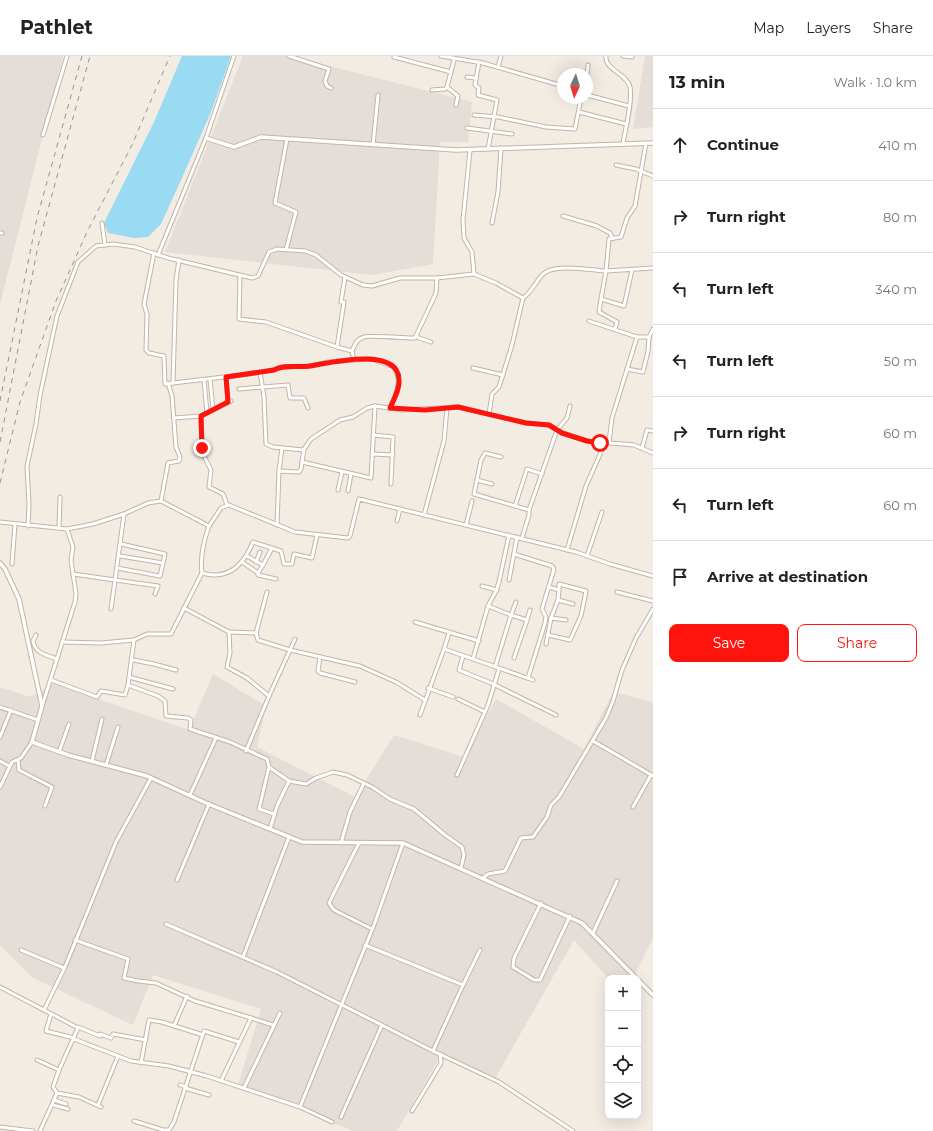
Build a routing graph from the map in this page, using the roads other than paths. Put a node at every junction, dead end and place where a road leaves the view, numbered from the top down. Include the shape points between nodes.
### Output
1 (67, 56) edge
2 (234, 56) edge
3 (289, 56) edge
4 (441, 56) edge
5 (501, 56) edge
6 (606, 56) edge
7 (623, 56) edge
8 (632, 57) dead end
9 (394, 58) dead end
10 (454, 60) junction
11 (479, 62) junction
12 (588, 65) dead end
13 (498, 67) junction
14 (587, 68) edge
15 (451, 72) junction
16 (467, 77) dead end
17 (476, 78) junction
18 (557, 84) edge
19 (447, 87) junction
20 (331, 88) dead end
21 (432, 90) dead end
22 (378, 95) dead end
23 (593, 97) edge
24 (580, 104) edge
25 (456, 105) dead end
26 (629, 106) junction
27 (579, 112) junction
28 (474, 115) dead end
29 (494, 118) junction
30 (626, 124) junction
31 (467, 128) dead end
32 (492, 130) junction
33 (512, 134) dead end
34 (43, 135) dead end
35 (206, 138) junction
36 (287, 139) junction
37 (646, 143) junction
38 (653, 143) edge
39 (623, 144) junction
40 (373, 145) junction
41 (501, 148) junction
42 (488, 149) junction
43 (470, 150) junction
44 (616, 165) dead end
45 (640, 172) junction
46 (653, 176) edge
47 (563, 216) dead end
48 (102, 223) dead end
49 (492, 223) dead end
50 (612, 238) junction
51 (105, 245) junction
52 (286, 250) junction
53 (154, 253) junction
54 (158, 255) junction
55 (179, 260) junction
56 (653, 268) edge
57 (632, 270) junction
58 (606, 271) junction
59 (474, 274) junction
60 (240, 275) junction
61 (345, 277) junction
62 (437, 278) junction
63 (523, 298) junction
64 (601, 299) junction
65 (589, 321) dead end
66 (615, 329) junction
67 (653, 329) edge
68 (417, 336) junction
69 (637, 337) junction
70 (649, 337) junction
71 (431, 342) dead end
72 (337, 347) junction
73 (352, 351) junction
74 (354, 360) junction
75 (473, 368) dead end
76 (627, 368) junction
77 (260, 372) junction
78 (503, 375) junction
79 (226, 377) junction
80 (210, 379) junction
81 (204, 380) junction
82 (168, 383) junction
83 (173, 383) junction
84 (262, 387) junction
85 (239, 389) dead end
86 (375, 406) junction
87 (570, 406) dead end
88 (308, 408) dead end
89 (390, 408) junction
90 (447, 408) junction
91 (213, 410) junction
92 (207, 413) junction
93 (489, 414) junction
94 (201, 416) junction
95 (174, 418) junction
96 (557, 430) junction
97 (653, 431) edge
98 (374, 435) junction
99 (607, 442) junction
100 (282, 448) junction
101 (642, 448) junction
102 (303, 450) junction
103 (653, 453) edge
104 (372, 454) junction
105 (393, 455) junction
106 (501, 457) dead end
107 (302, 462) junction
108 (279, 472) junction
109 (342, 472) junction
110 (351, 474) junction
111 (542, 474) junction
112 (477, 480) junction
113 (391, 484) dead end
114 (492, 484) dead end
115 (338, 490) dead end
116 (348, 491) dead end
117 (60, 497) dead end
118 (161, 501) junction
119 (472, 501) dead end
120 (227, 505) junction
121 (515, 506) junction
122 (400, 509) junction
123 (529, 510) junction
124 (602, 512) dead end
125 (124, 514) junction
126 (424, 515) junction
127 (398, 521) dead end
128 (0, 522) edge
129 (15, 524) junction
130 (277, 525) junction
131 (466, 525) junction
132 (28, 526) junction
133 (209, 526) junction
134 (59, 528) junction
135 (67, 529) junction
136 (317, 535) junction
137 (509, 535) junction
138 (517, 537) junction
139 (522, 538) junction
140 (121, 544) junction
141 (272, 548) junction
142 (566, 550) junction
143 (260, 552) dead end
144 (514, 554) junction
145 (120, 556) junction
146 (247, 556) junction
147 (587, 556) junction
148 (242, 562) junction
149 (256, 562) junction
150 (0, 563) edge
151 (163, 563) junction
152 (12, 564) dead end
153 (263, 565) junction
154 (117, 568) junction
155 (258, 572) junction
156 (202, 573) junction
157 (73, 574) junction
158 (160, 576) junction
159 (653, 576) edge
160 (276, 579) dead end
161 (115, 580) junction
162 (509, 580) dead end
163 (158, 586) junction
164 (482, 586) dead end
165 (549, 587) junction
166 (497, 590) junction
167 (558, 590) junction
168 (267, 592) dead end
169 (617, 592) dead end
170 (155, 594) dead end
171 (558, 600) junction
172 (653, 601) edge
173 (516, 602) dead end
174 (573, 604) dead end
175 (488, 606) junction
176 (184, 608) junction
177 (111, 609) dead end
178 (530, 610) dead end
179 (653, 610) edge
180 (511, 615) junction
181 (551, 618) junction
182 (527, 620) junction
183 (566, 620) dead end
184 (415, 622) dead end
185 (229, 632) junction
186 (256, 633) junction
187 (449, 633) junction
188 (548, 635) junction
189 (36, 636) dead end
190 (295, 639) dead end
191 (134, 640) junction
192 (479, 641) junction
193 (62, 642) junction
194 (546, 644) dead end
195 (444, 649) junction
196 (290, 650) junction
197 (464, 656) junction
198 (320, 657) junction
199 (514, 658) dead end
200 (57, 659) junction
201 (473, 659) junction
202 (133, 660) junction
203 (495, 667) junction
204 (499, 669) junction
205 (176, 670) dead end
206 (129, 676) junction
207 (528, 678) junction
208 (50, 680) junction
209 (533, 680) dead end
210 (355, 682) dead end
211 (128, 685) junction
212 (494, 685) junction
213 (428, 688) junction
214 (173, 689) dead end
215 (269, 696) junction
216 (453, 697) dead end
217 (425, 700) junction
218 (458, 700) dead end
219 (0, 706) edge
220 (42, 706) junction
221 (11, 710) junction
222 (485, 712) junction
223 (420, 715) dead end
224 (556, 715) dead end
225 (102, 719) dead end
226 (38, 720) junction
227 (69, 724) dead end
228 (118, 727) dead end
229 (0, 737) edge
230 (216, 738) junction
231 (593, 741) junction
232 (32, 742) junction
233 (246, 751) junction
234 (59, 752) junction
235 (18, 760) junction
236 (0, 761) edge
237 (92, 761) junction
238 (106, 765) junction
239 (9, 766) junction
240 (269, 767) junction
241 (457, 775) dead end
242 (652, 775) edge
243 (151, 778) junction
244 (289, 781) junction
245 (364, 783) junction
246 (0, 787) edge
247 (190, 795) junction
248 (209, 804) junction
249 (45, 806) dead end
250 (633, 806) dead end
251 (274, 814) junction
252 (270, 829) junction
253 (289, 837) junction
254 (341, 843) junction
255 (359, 843) junction
256 (403, 843) junction
257 (460, 868) junction
258 (483, 878) junction
259 (177, 880) dead end
260 (617, 881) dead end
261 (541, 903) junction
262 (570, 916) junction
263 (166, 924) dead end
264 (372, 929) junction
265 (593, 933) junction
266 (76, 940) junction
267 (365, 945) junction
268 (21, 950) dead end
269 (480, 950) dead end
270 (243, 957) junction
271 (64, 968) junction
272 (633, 975) edge
273 (641, 983) edge
274 (463, 985) junction
275 (0, 987) edge
276 (653, 995) edge
277 (187, 996) junction
278 (342, 1003) junction
279 (44, 1010) junction
280 (280, 1013) dead end
281 (51, 1014) junction
282 (251, 1018) junction
283 (273, 1025) junction
284 (382, 1025) junction
285 (76, 1026) junction
286 (174, 1026) junction
287 (203, 1035) junction
288 (74, 1038) junction
289 (146, 1040) junction
290 (239, 1042) junction
291 (433, 1051) junction
292 (440, 1054) junction
293 (118, 1056) junction
294 (37, 1060) dead end
295 (141, 1063) junction
296 (58, 1070) junction
297 (191, 1072) junction
298 (221, 1081) junction
299 (180, 1085) dead end
300 (186, 1088) junction
301 (244, 1088) junction
302 (57, 1093) junction
303 (208, 1095) dead end
304 (54, 1100) junction
305 (66, 1104) dead end
306 (53, 1105) junction
307 (300, 1107) junction
308 (68, 1109) dead end
309 (412, 1112) dead end
310 (341, 1117) dead end
311 (134, 1121) dead end
312 (332, 1122) dead end
313 (0, 1127) edge
314 (33, 1131) edge
315 (40, 1131) edge
316 (573, 1131) edge

1 - 34 street
2 - 35 street
3 - 20 street via 329,69 325,81
4 - 10 street
5 - 13 street
6 - 26 street via 608,64 624,77 630,86
7 - 8 street
9 - 15 street
10 - 11 street
10 - 15 street
11 - 13 street
11 - 17 street
12 - 14 street
13 - 18 street
15 - 19 street
16 - 17 street
17 - 29 street via 475,85 479,96 497,99
19 - 21 street via 445,90
19 - 25 street via 458,96
22 - 40 street
23 - 26 street
24 - 27 street
26 - 30 street
27 - 29 street via 575,129
27 - 30 street
28 - 29 street
29 - 32 street
30 - 39 street
31 - 32 street
32 - 33 street
32 - 42 street
35 - 36 street via 234,147 261,137
35 - 54 street
36 - 40 street
36 - 52 street via 275,203 296,212
37 - 38 street
37 - 39 street
37 - 45 street
39 - 41 street
40 - 43 street
41 - 42 street
41 - 49 street via 498,192
42 - 43 street
43 - 59 street via 463,220 464,238 472,252
44 - 45 street
45 - 46 street
45 - 50 street via 635,206 627,218 621,237
47 - 50 street via 602,228 610,233
48 - 51 street
50 - 58 street via 609,239
51 - 53 street via 135,247
51 - 132 street via 96,246 78,262 57,316 27,466
52 - 60 street via 277,249 269,252 258,276 252,278
52 - 61 street via 305,251 316,255
53 - 54 street
53 - 82 street via 144,304 147,314 146,350 164,356 165,384
54 - 55 street
55 - 60 street
55 - 83 street via 176,280
56 - 57 street
57 - 58 street
57 - 64 street via 624,306
58 - 63 street via 555,269 544,273
58 - 64 street
59 - 62 street
59 - 63 street
60 - 72 street via 239,319 266,322
61 - 62 street via 372,286 400,278
61 - 72 street
62 - 68 street via 436,293
63 - 78 street
64 - 66 street via 599,312 617,322
65 - 66 street
66 - 69 street
67 - 70 street
68 - 71 street
68 - 73 street via 365,336 356,341
69 - 70 street
69 - 76 street
70 - 76 street via 642,372
72 - 73 street
73 - 74 street
74 - 77 street via 280,367
74 - 89 street via 372,359 394,366 399,383
75 - 78 street
76 - 99 street
77 - 79 street
77 - 84 street
78 - 93 street via 499,387 492,394
79 - 80 street
79 - 91 street via 230,402
80 - 81 street
80 - 91 street
81 - 83 street
81 - 92 street
82 - 83 street
82 - 95 street
84 - 85 street
84 - 88 street via 288,384 290,398 304,398
84 - 100 street via 266,444
86 - 89 street
86 - 98 street
86 - 102 street via 337,422 311,439
87 - 96 street via 567,418
89 - 90 street
90 - 93 street via 458,407
90 - 126 street via 444,441
91 - 92 street
92 - 94 street
93 - 96 street via 526,423 549,425
94 - 95 street
94 - 120 street via 202,452 211,470 209,486 223,494
95 - 118 street via 176,447 180,457 179,460 168,463
96 - 99 street via 587,441
96 - 111 street
97 - 101 street via 647,430
98 - 104 street
98 - 105 street via 394,437
99 - 101 street
99 - 142 street via 586,486
100 - 102 street
100 - 108 street
101 - 103 street
102 - 107 street
104 - 105 street
104 - 110 street via 371,478
105 - 113 street
106 - 112 street via 485,453
107 - 108 street via 299,472
107 - 109 street
108 - 130 street
109 - 110 street
109 - 115 street
110 - 116 street
111 - 121 street via 528,469
111 - 123 street
112 - 114 street
112 - 121 street via 474,494
117 - 134 street
118 - 125 street via 148,503
118 - 133 street
119 - 131 street
120 - 130 street via 233,505
120 - 133 street via 221,508
121 - 123 street
122 - 126 street
122 - 127 street
122 - 136 street via 359,499 348,538
123 - 139 street via 530,515
124 - 147 street
125 - 135 street
125 - 140 street
126 - 131 street
128 - 129 street
129 - 132 street
129 - 152 street
130 - 136 street via 295,532
131 - 137 street
132 - 134 street
133 - 156 street via 204,545
134 - 135 street
135 - 157 street via 73,547
136 - 141 street via 312,558 294,554 292,564 284,564 281,551
137 - 138 street
137 - 166 street
138 - 139 street
138 - 144 street
139 - 142 street
140 - 145 street
140 - 151 street via 164,552
141 - 146 street via 253,542
141 - 153 street
142 - 147 street
143 - 149 street
144 - 162 street
144 - 165 street via 554,568
145 - 151 street
145 - 154 street
146 - 148 street
146 - 149 street
147 - 159 street
148 - 155 street
148 - 156 street via 231,572 221,575
149 - 153 street
150 - 220 street via 19,598
151 - 158 street
153 - 155 street
154 - 158 street
154 - 161 street
155 - 160 street via 258,575
156 - 176 street
157 - 161 street
157 - 193 street via 75,602
158 - 163 street
161 - 163 street
161 - 177 street
163 - 170 street
164 - 166 street
165 - 167 street
165 - 207 street via 542,611 546,617 545,623
166 - 175 street
167 - 171 street
167 - 188 street via 559,584 586,591 581,616 570,640
168 - 186 street
169 - 172 street
171 - 174 street
171 - 181 street
173 - 180 street
175 - 180 street
175 - 192 street
176 - 185 street
176 - 191 street via 171,634 147,634
178 - 182 street
179 - 231 street via 627,657 613,701
180 - 182 street
180 - 203 street
181 - 183 street
181 - 188 street
182 - 199 street
184 - 187 street
185 - 186 street
185 - 215 street via 230,653 227,667 247,678
186 - 196 street via 258,640
187 - 192 street
187 - 195 street
188 - 194 street
189 - 200 street via 33,641 34,648
190 - 196 street
191 - 193 street via 101,643
191 - 202 street
192 - 201 street
193 - 200 street
195 - 197 street
195 - 213 street
196 - 198 street
196 - 215 street
197 - 201 street
197 - 212 street via 459,670
198 - 210 street via 320,673
198 - 217 street via 360,666 396,682
200 - 208 street
201 - 203 street
202 - 205 street
202 - 206 street
203 - 204 street
204 - 207 street
204 - 212 street
206 - 211 street
206 - 214 street
207 - 209 street
208 - 211 street via 97,697 101,691 125,695
208 - 220 street
211 - 230 street via 158,696 165,702 166,716 188,718 191,720 190,729
212 - 222 street
212 - 224 street
213 - 216 street
213 - 217 street
215 - 233 street
217 - 223 street
218 - 222 street
219 - 221 street
220 - 226 street
221 - 226 street
221 - 229 street
222 - 241 street
225 - 237 street
226 - 232 street
227 - 234 street
228 - 238 street
230 - 233 street
230 - 247 street
231 - 242 street
231 - 258 street via 533,837 521,838 505,871 488,874
232 - 234 street
232 - 235 street
233 - 240 street via 267,759
234 - 237 street
235 - 239 street via 14,760
235 - 249 street via 20,771 52,786
236 - 239 street
237 - 238 street
238 - 243 street
239 - 246 street
240 - 244 street
240 - 251 street via 259,809
242 - 250 street
243 - 247 street
243 - 266 street via 116,842
244 - 245 street via 306,784 316,778 338,772
244 - 251 street
245 - 254 street via 350,812
245 - 257 street via 390,799 414,809 462,847 464,855
247 - 248 street
248 - 252 street
248 - 259 street
251 - 252 street
252 - 253 street
253 - 254 street via 302,842
253 - 270 street
254 - 255 street
255 - 256 street
255 - 264 street via 329,903 334,910
256 - 257 street
256 - 264 street
257 - 258 street
258 - 261 street
260 - 265 street
261 - 262 street
261 - 262 street via 512,967 534,980 540,980
262 - 265 street
263 - 270 street
264 - 267 street
265 - 272 street
266 - 271 street
266 - 277 street via 128,959 124,978 156,983
267 - 274 street
267 - 278 street
268 - 271 street
269 - 274 street
270 - 278 street
271 - 279 street
273 - 276 street
274 - 291 street
275 - 279 street
277 - 282 street via 195,1001
277 - 286 street
278 - 284 street
278 - 307 street
279 - 281 street
280 - 283 street
281 - 285 street
281 - 288 street via 46,1030
282 - 283 street
282 - 290 street
283 - 301 street
284 - 291 street
284 - 310 street
285 - 288 street via 78,1028
285 - 289 street via 100,1036 111,1038 113,1034
286 - 287 street
286 - 289 street via 149,1020
287 - 290 street via 204,1031
287 - 297 street
288 - 293 street
288 - 296 street
289 - 295 street
290 - 298 street
291 - 292 street
292 - 309 street via 441,1063
292 - 316 street via 499,1082
293 - 295 street
293 - 302 street via 99,1106 79,1097
294 - 296 street
295 - 297 street via 169,1066
296 - 302 street via 53,1086
297 - 298 street
297 - 300 street
298 - 301 street
299 - 300 street
300 - 303 street
300 - 311 street via 169,1130
301 - 307 street
302 - 304 street
304 - 305 street
304 - 306 street
306 - 308 street
306 - 315 street
307 - 312 street
313 - 314 street

